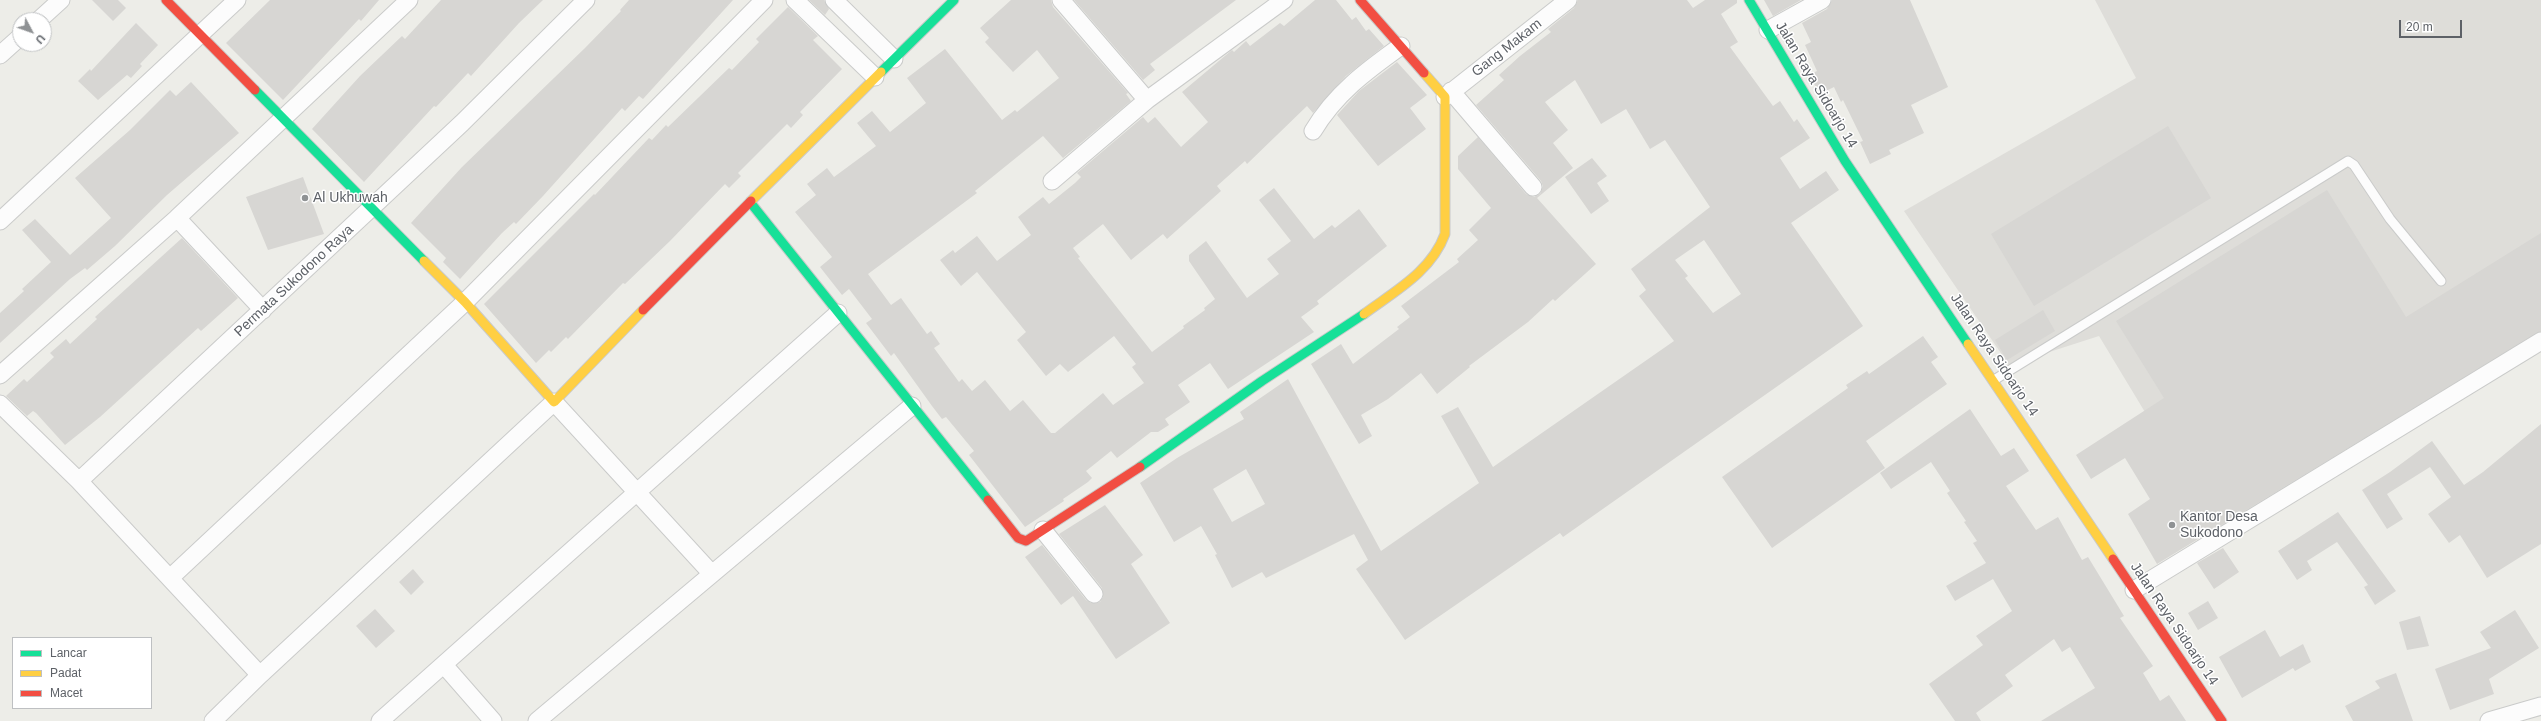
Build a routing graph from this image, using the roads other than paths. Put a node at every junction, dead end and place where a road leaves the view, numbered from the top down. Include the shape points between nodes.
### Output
1 (61, 0) edge
2 (166, 0) edge
3 (237, 0) edge
4 (409, 0) edge
5 (586, 0) edge
6 (764, 0) edge
7 (795, 0) edge
8 (834, 0) edge
9 (954, 0) edge
10 (1061, 0) edge
11 (1284, 0) edge
12 (1360, 0) edge
13 (1568, 0) edge
14 (1749, 0) edge
15 (1822, 0) edge
16 (48, 12) edge
17 (1768, 30) junction
18 (201, 35) junction
19 (12, 44) edge
20 (1401, 46) junction
21 (0, 55) edge
22 (894, 59) junction
23 (876, 77) junction
24 (1448, 94) junction
25 (1147, 100) junction
26 (284, 120) junction
27 (1313, 131) dead end
28 (1052, 181) dead end
29 (1533, 187) dead end
30 (750, 202) junction
31 (371, 208) junction
32 (178, 218) junction
33 (0, 221) edge
34 (2441, 281) dead end
35 (465, 302) junction
36 (263, 310) junction
37 (838, 313) junction
38 (2541, 341) edge
39 (0, 375) edge
40 (1994, 380) junction
41 (554, 402) junction
42 (0, 404) edge
43 (912, 406) junction
44 (79, 482) junction
45 (637, 492) junction
46 (1043, 530) junction
47 (712, 574) junction
48 (170, 578) junction
49 (2134, 590) junction
50 (1094, 594) dead end
51 (444, 665) junction
52 (260, 675) junction
53 (2541, 706) edge
54 (213, 721) edge
55 (380, 721) edge
56 (493, 721) edge
57 (537, 721) edge
58 (2222, 721) edge
59 (2488, 721) edge

1 - 16 street
2 - 18 street
3 - 18 street
4 - 26 street
5 - 31 street, Permata Sukodono Raya via 462,123
6 - 35 street
7 - 23 street
8 - 22 street
9 - 22 street
10 - 25 street
11 - 25 street
12 - 20 street
13 - 24 street, Gang Makam
14 - 17 street, Jalan Raya Sidoarjo 14
15 - 17 street
17 - 40 street, Jalan Raya Sidoarjo 14 via 1846,161
18 - 26 street
18 - 33 street
19 - 21 street
20 - 24 street
20 - 27 street via 1355,79 1328,107
22 - 23 street
23 - 30 street
24 - 29 street
24 - 46 street via 1445,234 1440,248 1428,266 1360,317
25 - 28 street
26 - 31 street
26 - 32 street
30 - 37 street
30 - 41 street
31 - 35 street
31 - 36 street, Permata Sukodono Raya
32 - 36 street
32 - 39 street
34 - 40 lane via 2390,219 2354,165 2348,161
35 - 41 street
35 - 48 street
36 - 44 street, Permata Sukodono Raya
37 - 43 street
37 - 45 street
38 - 49 street
40 - 49 street, Jalan Raya Sidoarjo 14
41 - 45 street
41 - 52 street
42 - 44 street
43 - 46 street via 1018,538 1026,542
43 - 47 street
44 - 48 street
45 - 47 street
45 - 51 street
46 - 50 street
47 - 57 street
48 - 52 street
49 - 58 street, Jalan Raya Sidoarjo 14
51 - 55 street
51 - 56 street
52 - 54 street
53 - 59 street

